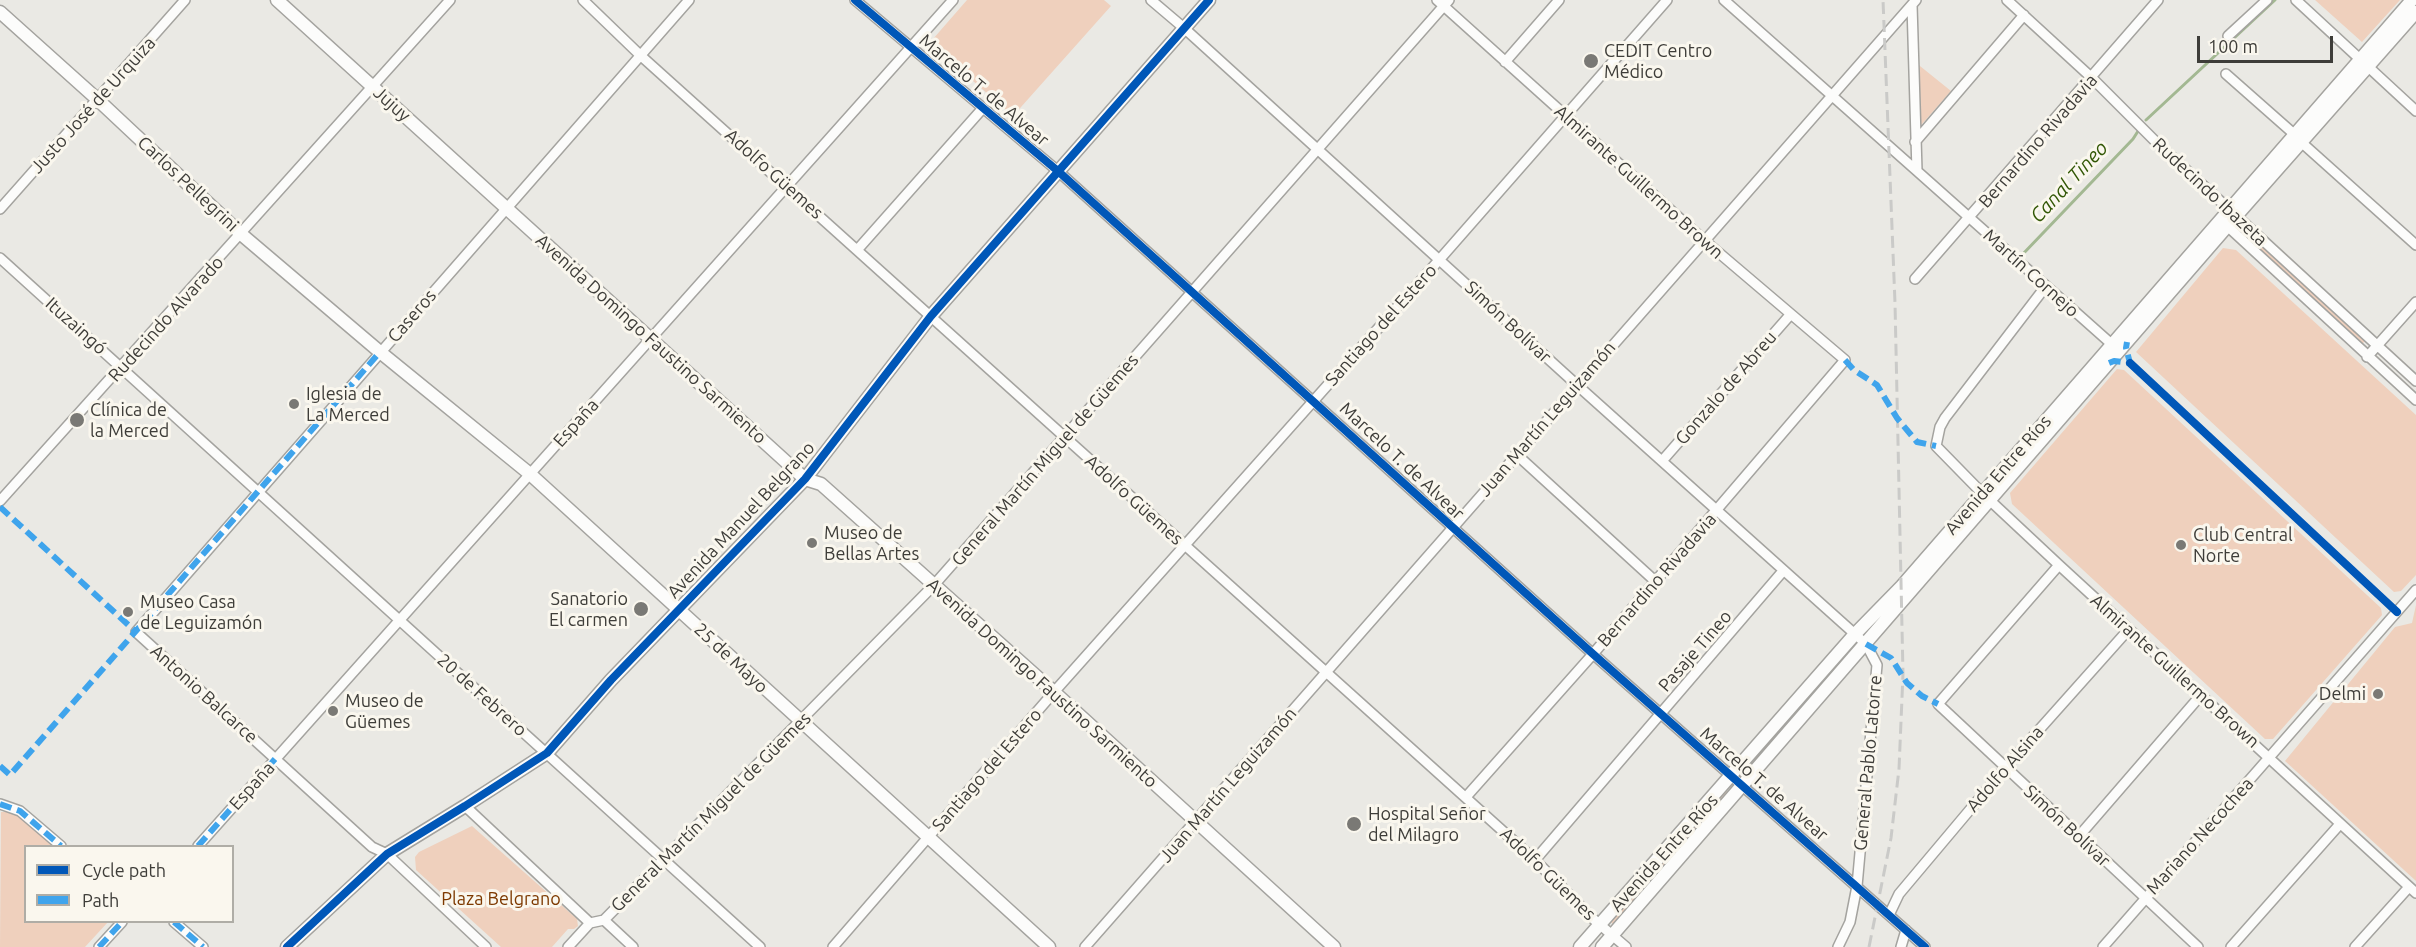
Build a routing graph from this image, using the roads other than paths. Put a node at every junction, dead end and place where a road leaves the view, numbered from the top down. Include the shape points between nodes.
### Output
1 (185, 0) edge
2 (277, 0) edge
3 (450, 0) edge
4 (583, 0) edge
5 (689, 0) edge
6 (855, 0) edge
7 (953, 0) edge
8 (1151, 0) edge
9 (1209, 0) edge
10 (1559, 0) edge
11 (1667, 0) edge
12 (1724, 0) edge
13 (2007, 0) edge
14 (2158, 0) edge
15 (2267, 0) edge
16 (2296, 0) edge
17 (2412, 0) edge
18 (1443, 2) edge
19 (1914, 2) edge
20 (0, 12) edge
21 (2416, 12) edge
22 (2024, 15) junction
23 (1184, 27) junction
24 (2228, 36) dead end
25 (911, 48) junction
26 (640, 55) junction
27 (1505, 62) junction
28 (2362, 63) junction
29 (2226, 74) dead end
30 (2092, 78) junction
31 (374, 87) junction
32 (1831, 95) junction
33 (97, 99) junction
34 (982, 108) junction
35 (2416, 111) edge
36 (1565, 116) junction
37 (2298, 138) junction
38 (1915, 142) junction
39 (1318, 148) junction
40 (1917, 171) junction
41 (1059, 172) junction
42 (788, 186) junction
43 (506, 208) junction
44 (0, 209) edge
45 (2232, 212) junction
46 (1970, 219) junction
47 (2223, 223) junction
48 (241, 234) junction
49 (1705, 241) junction
50 (2416, 245) edge
51 (858, 249) junction
52 (0, 258) edge
53 (1440, 259) junction
54 (1915, 279) dead end
55 (2046, 286) junction
56 (1192, 292) junction
57 (2416, 302) edge
58 (1790, 315) junction
59 (931, 316) junction
60 (651, 339) junction
61 (2377, 346) junction
62 (2115, 348) junction
63 (380, 352) junction
64 (2367, 357) junction
65 (1845, 360) joint
66 (122, 367) junction
67 (2416, 381) edge
68 (1577, 385) junction
69 (1314, 400) junction
70 (2416, 400) edge
71 (1065, 437) junction
72 (1516, 454) junction
73 (1662, 461) junction
74 (530, 474) junction
75 (805, 479) junction
76 (258, 492) junction
77 (1986, 497) junction
78 (0, 501) edge
79 (1717, 510) junction
80 (1452, 527) junction
81 (1186, 546) junction
82 (2060, 565) junction
83 (1784, 571) junction
84 (1914, 580) junction
85 (1655, 581) junction
86 (934, 585) junction
87 (2416, 590) edge
88 (679, 609) junction
89 (400, 622) junction
90 (2129, 629) junction
91 (136, 633) joint
92 (1856, 634) junction
93 (1866, 644) junction
94 (1593, 654) junction
95 (1326, 672) junction
96 (1054, 692) junction
97 (2201, 695) junction
98 (1661, 714) junction
99 (801, 722) junction
100 (547, 753) junction
101 (2270, 758) junction
102 (275, 759) junction
103 (2005, 768) junction
104 (1732, 777) junction
105 (1743, 786) junction
106 (1466, 797) junction
107 (4, 805) edge
108 (465, 806) junction
109 (1196, 822) junction
110 (2340, 824) junction
111 (2079, 836) junction
112 (928, 837) junction
113 (60, 845) edge
114 (199, 845) edge
115 (387, 854) junction
116 (662, 859) junction
117 (1535, 860) junction
118 (1857, 886) junction
119 (2412, 890) edge
120 (2144, 898) junction
121 (1889, 915) junction
122 (604, 920) junction
123 (116, 923) edge
124 (120, 923) edge
125 (176, 923) edge
126 (590, 923) junction
127 (1599, 924) junction
128 (1906, 930) junction
129 (111, 933) junction
130 (1612, 936) junction
131 (99, 947) edge
132 (203, 947) edge
133 (287, 947) edge
134 (486, 947) edge
135 (568, 947) edge
136 (633, 947) edge
137 (760, 947) edge
138 (833, 947) edge
139 (1049, 947) edge
140 (1085, 947) edge
141 (1334, 947) edge
142 (1580, 947) edge
143 (1602, 947) edge
144 (1626, 947) edge
145 (1838, 947) edge
146 (1901, 947) edge
147 (1924, 947) edge
148 (2103, 947) edge
149 (2198, 947) edge
150 (2231, 947) edge
151 (2355, 947) edge

1 - 33 street, Justo José de Urquiza
2 - 31 main road, Jujuy
3 - 31 street, Rudecindo Alvarado
4 - 26 street, Adolfo Güemes
5 - 26 street, Caseros
6 - 25 street, Marcelo T. de Alvear
7 - 25 street, España
8 - 23 street, Simón Bolívar
9 - 23 main road, Avenida Manuel Belgrano
10 - 27 street
11 - 36 street, Santiago del Estero
12 - 32 street, Martín Cornejo
13 - 22 street, Rudecindo Ibazeta
14 - 30 street, Bernardino Rivadavia
15 - 24 street
16 - 28 street
17 - 28 main road, Avenida Entre Ríos
18 - 27 street, Almirante Guillermo Brown
18 - 39 street, General Martín Miguel de Güemes
19 - 32 street, Juan Martín Leguizamón
19 - 38 street
20 - 33 main road, Carlos Pellegrini
21 - 28 main road, Avenida Entre Ríos
22 - 30 street, Rudecindo Ibazeta
22 - 38 street
23 - 39 street, Simón Bolívar
23 - 41 main road, Avenida Manuel Belgrano
25 - 34 street, Marcelo T. de Alvear
25 - 42 street, España
26 - 42 street, Adolfo Güemes
26 - 43 street, Caseros
27 - 36 street, Almirante Guillermo Brown
28 - 35 street
28 - 37 main road, Avenida Entre Ríos
29 - 37 street
30 - 45 street, Rudecindo Ibazeta
30 - 46 street, Bernardino Rivadavia
31 - 43 main road, Jujuy
31 - 48 street, Rudecindo Alvarado
32 - 40 street, Martín Cornejo
32 - 49 street, Juan Martín Leguizamón
33 - 44 street, Justo José de Urquiza
33 - 48 main road, Carlos Pellegrini
34 - 41 street, Marcelo T. de Alvear
34 - 51 street
36 - 49 street, Almirante Guillermo Brown
36 - 53 street, Santiago del Estero
37 - 45 main road, Avenida Entre Ríos
37 - 50 street
38 - 40 street
39 - 53 street, Simón Bolívar
39 - 56 street, General Martín Miguel de Güemes
40 - 46 street, Martín Cornejo
41 - 56 street, Marcelo T. de Alvear
41 - 59 main road, Avenida Manuel Belgrano
42 - 51 street, Adolfo Güemes
42 - 60 street, España
43 - 60 main road, Avenida Domingo Faustino Sarmiento
43 - 63 street, Caseros
45 - 47 main road, Avenida Entre Ríos
45 - 61 street, Rudecindo Ibazeta
46 - 54 street, Bernardino Rivadavia
46 - 55 street, Martín Cornejo
47 - 62 main road, Avenida Entre Ríos
47 - 64 street, Rudecindo Ibazeta
48 - 63 main road, Carlos Pellegrini
48 - 66 street, Rudecindo Alvarado
49 - 58 street, Almirante Guillermo Brown
49 - 68 street, Juan Martín Leguizamón
51 - 59 street, Adolfo Güemes
52 - 66 street, Ituzaingó
53 - 68 street, Simón Bolívar
53 - 69 street, Santiago del Estero
55 - 62 street, Martín Cornejo
55 - 77 street, Almirante Guillermo Brown via 1940,427 1936,446
56 - 69 street, Marcelo T. de Alvear
56 - 71 street, General Martín Miguel de Güemes
57 - 61 street
58 - 65 street, Almirante Guillermo Brown
58 - 73 street, Gonzalo de Abreu
59 - 71 street, Adolfo Güemes
59 - 75 main road, Avenida Manuel Belgrano
60 - 74 street, España
60 - 75 main road, Avenida Domingo Faustino Sarmiento
61 - 64 street
61 - 67 street, Rudecindo Ibazeta
62 - 77 main road, Avenida Entre Ríos
63 - 74 main road, 25 de Mayo
63 - 76 street, Caseros
64 - 70 street, Rudecindo Ibazeta
65 - 79 street, Bernardino Rivadavia
66 - 76 street, Ituzaingó
66 - 78 street, Rudecindo Alvarado
68 - 72 street, Juan Martín Leguizamón
68 - 73 street, Simón Bolívar
69 - 80 street, Marcelo T. de Alvear
69 - 81 street, Santiago del Estero
71 - 81 street, Adolfo Güemes
71 - 86 street, General Martín Miguel de Güemes
72 - 80 street, Juan Martín Leguizamón
72 - 85 street
73 - 79 street, Simón Bolívar
74 - 88 main road, 25 de Mayo
74 - 89 street, España
75 - 86 main road, Avenida Domingo Faustino Sarmiento via 821,484
75 - 88 main road, Avenida Manuel Belgrano
76 - 89 street, 20 de Febrero
76 - 91 street, Caseros
77 - 82 street, Almirante Guillermo Brown
77 - 84 main road, Avenida Entre Ríos
79 - 83 street, Simón Bolívar
79 - 85 street, Bernardino Rivadavia
80 - 94 street, Marcelo T. de Alvear
80 - 95 street, Juan Martín Leguizamón
81 - 95 street, Adolfo Güemes
81 - 96 street, Santiago del Estero
82 - 90 street, Almirante Guillermo Brown
82 - 103 street, Simón Bolívar via 1938,704
83 - 92 street, Simón Bolívar
83 - 98 street, Pasaje Tineo
84 - 92 main road, Avenida Entre Ríos
84 - 93 main road, Avenida Entre Ríos
85 - 94 street, Bernardino Rivadavia
86 - 96 main road, Avenida Domingo Faustino Sarmiento
86 - 99 street, General Martín Miguel de Güemes
87 - 101 street, Mariano Necochea
88 - 99 main road, 25 de Mayo
88 - 100 main road, Avenida Manuel Belgrano
89 - 100 street, 20 de Febrero
89 - 102 street, España
90 - 97 street, Almirante Guillermo Brown
90 - 103 street, Adolfo Alsina
91 - 102 street, Antonio Balcarce
92 - 93 street, Simón Bolívar
92 - 104 main road, Avenida Entre Ríos
93 - 105 main road, Avenida Entre Ríos
93 - 118 street, General Pablo Latorre via 1877,665
94 - 98 street, Marcelo T. de Alvear
94 - 106 street, Bernardino Rivadavia
95 - 106 street, Adolfo Güemes
95 - 109 street, Juan Martín Leguizamón
96 - 109 main road, Avenida Domingo Faustino Sarmiento
96 - 112 street, Santiago del Estero
97 - 101 street, Almirante Guillermo Brown
97 - 111 street
98 - 104 street, Marcelo T. de Alvear
98 - 117 street, Pasaje Tineo
99 - 112 main road, 25 de Mayo
99 - 116 street, General Martín Miguel de Güemes
100 - 108 main road, Avenida Manuel Belgrano
100 - 116 street, 20 de Febrero
101 - 110 street, Almirante Guillermo Brown
101 - 120 street, Mariano Necochea
102 - 114 street, España
102 - 115 street, Antonio Balcarce via 372,847
103 - 111 street, Simón Bolívar
103 - 121 street, Adolfo Alsina via 1899,894
104 - 105 street, Marcelo T. de Alvear
104 - 127 main road, Avenida Entre Ríos
105 - 118 street, Marcelo T. de Alvear
105 - 130 main road, Avenida Entre Ríos
106 - 117 street, Adolfo Güemes
107 - 113 street via 20,811
108 - 115 main road, Avenida Manuel Belgrano
108 - 126 street
109 - 140 street, Juan Martín Leguizamón
109 - 141 main road, Avenida Domingo Faustino Sarmiento
110 - 119 street, Almirante Guillermo Brown
110 - 150 street
111 - 120 street, Simón Bolívar
112 - 138 street, Santiago del Estero
112 - 139 main road, 25 de Mayo
115 - 133 main road, Avenida Manuel Belgrano
115 - 134 street, Antonio Balcarce
116 - 122 street, General Martín Miguel de Güemes
116 - 137 street, 20 de Febrero
117 - 127 street, Adolfo Güemes
118 - 121 street, Marcelo T. de Alvear
118 - 145 street, General Pablo Latorre via 1850,922
119 - 151 street
120 - 148 street, Mariano Necochea
120 - 149 street, Simón Bolívar
121 - 128 street, Marcelo T. de Alvear
122 - 126 street, General Martín Miguel de Güemes
122 - 136 street
123 - 129 street
124 - 129 street
125 - 132 street
126 - 135 street, General Martín Miguel de Güemes
127 - 130 street, Adolfo Güemes
127 - 142 main road, Avenida Entre Ríos
128 - 146 street
128 - 147 street, Marcelo T. de Alvear
129 - 131 street
130 - 143 main road, Avenida Entre Ríos
130 - 144 street, Adolfo Güemes

